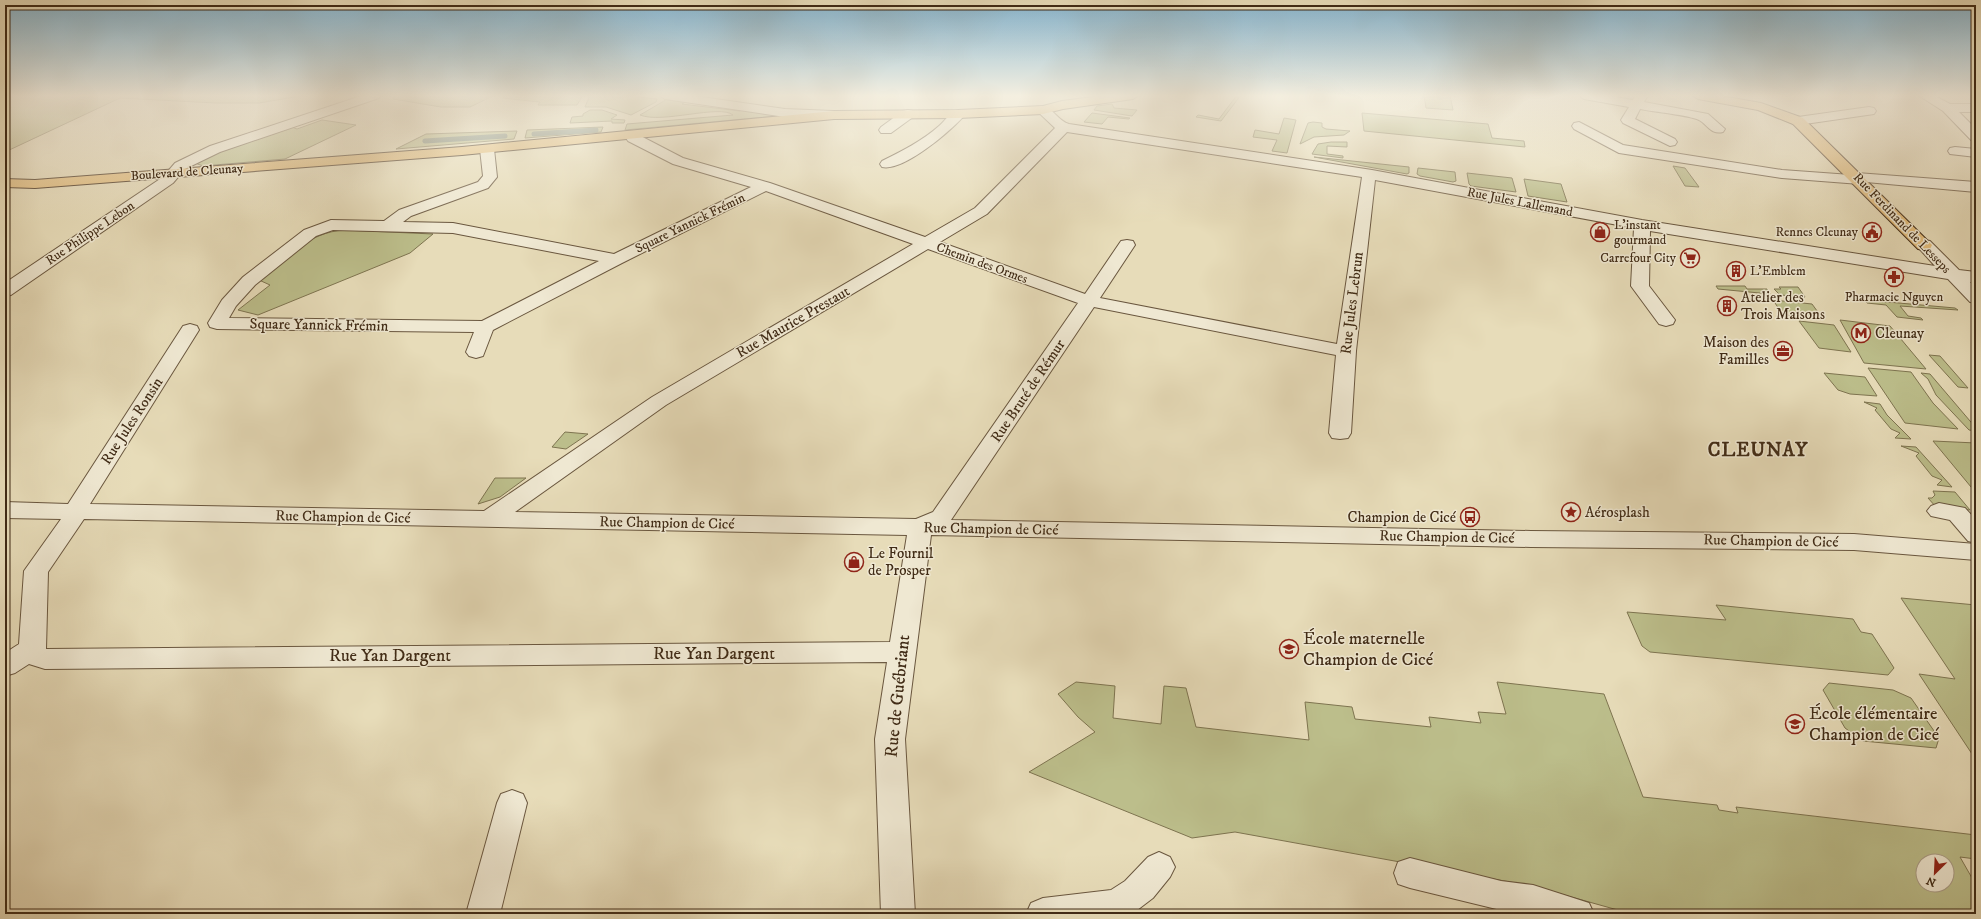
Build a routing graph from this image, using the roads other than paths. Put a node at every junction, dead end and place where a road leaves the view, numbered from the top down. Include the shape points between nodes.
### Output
1 (248, 138) edge
2 (602, 138) edge
3 (633, 138) edge
4 (932, 138) edge
5 (1053, 138) edge
6 (1135, 138) edge
7 (1600, 138) edge
8 (1662, 138) edge
9 (1817, 138) edge
10 (1670, 142) dead end
11 (487, 149) junction
12 (1955, 151) dead end
13 (1976, 153) edge
14 (887, 164) dead end
15 (173, 173) junction
16 (1372, 174) junction
17 (1859, 179) junction
18 (5, 183) edge
19 (765, 186) junction
20 (1976, 187) edge
21 (1642, 225) junction
22 (388, 226) junction
23 (927, 243) junction
24 (1924, 245) joint
25 (1127, 246) dead end
26 (616, 259) junction
27 (1953, 275) junction
28 (1976, 277) edge
29 (5, 291) edge
30 (1976, 298) edge
31 (1089, 301) junction
32 (1666, 320) dead end
33 (485, 327) junction
34 (190, 330) dead end
35 (1346, 351) junction
36 (476, 352) dead end
37 (1340, 433) dead end
38 (5, 510) edge
39 (1939, 511) dead end
40 (74, 512) junction
41 (488, 520) junction
42 (920, 527) junction
43 (1976, 535) edge
44 (1976, 552) edge
45 (32, 649) junction
46 (902, 652) junction
47 (5, 666) edge
48 (512, 803) dead end
49 (1159, 867) dead end
50 (1410, 873) dead end
51 (1503, 905) edge
52 (483, 914) edge
53 (898, 914) edge
54 (1043, 914) edge
55 (1577, 914) edge

1 - 15 street, Rue Philippe Lebon via 186,162
2 - 11 main road, Boulevard de Cleunay
3 - 19 street, Chemin des Ormes via 678,161
4 - 14 street via 919,148
5 - 23 street, Rue Maurice Prestaut via 981,211
6 - 16 street, Rue Jules Lallemand
7 - 17 street via 1619,149 1687,160 1782,174
8 - 10 street
9 - 17 main road, Rue Ferdinand de Lesseps
11 - 15 main road, Boulevard de Cleunay
11 - 22 street via 490,177 483,185 405,212
12 - 13 street
15 - 18 main road, Boulevard de Cleunay via 35,184
15 - 29 street, Rue Philippe Lebon via 168,180
16 - 21 street, Rue Jules Lallemand
16 - 35 street, Rue Jules Lebrun via 1368,180
17 - 20 street
17 - 24 main road, Rue Ferdinand de Lesseps
19 - 23 street, Chemin des Ormes
19 - 26 street, Square Yannick Frémin
21 - 27 street, Rue Jules Lallemand via 1913,266
21 - 32 street via 1640,286
22 - 26 street, Square Yannick Frémin via 453,228
22 - 33 street, Square Yannick Frémin via 331,225 310,233 249,281 228,304 217,323
23 - 31 street, Chemin des Ormes
23 - 41 street, Rue Maurice Prestaut via 658,401
24 - 27 street, Rue Ferdinand de Lesseps
25 - 31 street, Rue Bruté de Rémur
26 - 33 street, Square Yannick Frémin
27 - 28 street, Rue Jules Lallemand
27 - 30 street, Rue Ferdinand de Lesseps
31 - 35 street, Chemin des Ormes
31 - 42 street, Rue Bruté de Rémur via 947,510 941,517
33 - 36 street
34 - 40 street, Rue Jules Ronsin
35 - 37 street, Rue Jules Lebrun
38 - 40 street, Rue Champion de Cicé
39 - 43 street via 1957,512
40 - 41 street, Rue Champion de Cicé
40 - 45 street via 72,522 36,571
41 - 42 street, Rue Champion de Cicé
42 - 44 street, Rue Champion de Cicé via 1531,539 1854,542
42 - 46 street, Rue de Guébriant
45 - 46 street, Rue Yan Dargent via 34,654 44,659
45 - 47 street
46 - 53 street, Rue de Guébriant via 890,739
48 - 52 street
49 - 54 street via 1132,895 1120,903
50 - 51 street
51 - 55 street via 1533,901

